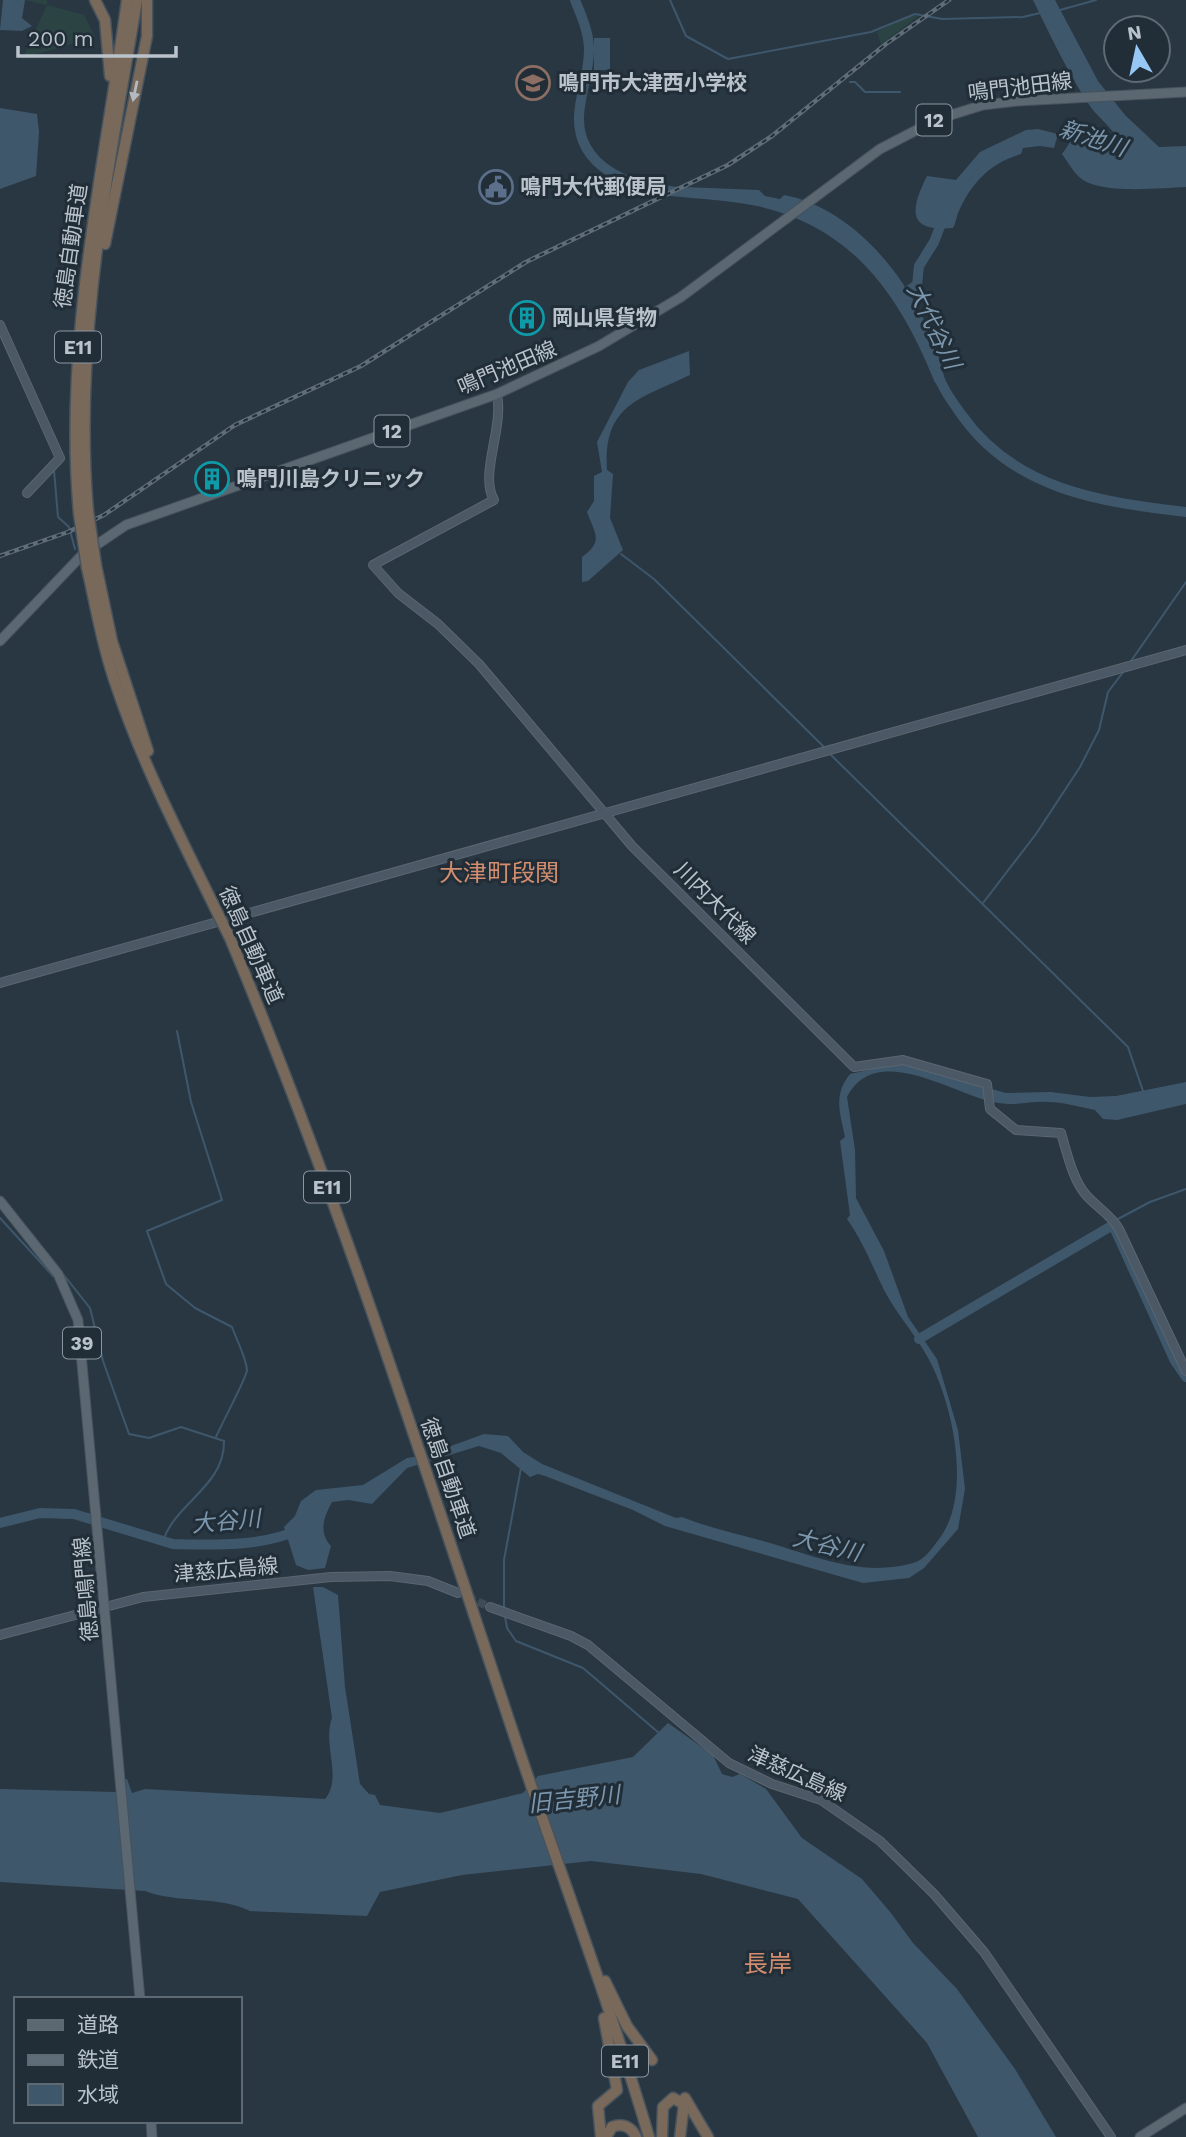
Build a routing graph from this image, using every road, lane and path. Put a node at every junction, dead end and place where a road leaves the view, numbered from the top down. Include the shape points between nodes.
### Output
1 (95, 0) edge
2 (147, 0) edge
3 (132, 4) edge
4 (1186, 92) edge
5 (105, 142) junction
6 (108, 181) junction
7 (0, 325) edge
8 (497, 394) junction
9 (27, 493) dead end
10 (83, 512) junction
11 (0, 641) edge
12 (1186, 650) edge
13 (605, 813) junction
14 (0, 983) edge
15 (0, 1201) edge
16 (1186, 1371) edge
17 (458, 1593) tunnel mouth
18 (105, 1605) junction
19 (490, 1607) tunnel mouth
20 (0, 1635) edge
21 (572, 1900) junction
22 (600, 1985) junction
23 (140, 1997) edge
24 (652, 2060) dead end
25 (681, 2093) dead end
26 (1186, 2108) edge
27 (603, 2137) edge
28 (636, 2137) edge
29 (649, 2137) edge
30 (662, 2137) edge
31 (680, 2137) edge
32 (708, 2137) edge
33 (1111, 2137) edge
34 (1140, 2137) edge

1 - 5 highway via 105,20 110,62
2 -> 6 highway via 147,36
3 - 5 highway
3 - 6 highway
4 - 8 main road, 鳴門池田線 / 12 via 983,105 938,119 880,149 681,297 599,346
5 - 6 highway, 徳島自動車道 / E11
6 - 10 highway, 徳島自動車道 / E11 via 93,290 83,428
6 - 10 highway, 徳島自動車道 / E11 via 75,376
7 - 9 main road via 60,458
8 - 11 main road, 鳴門池田線 / 12 via 125,525 83,554
8 - 13 main road, 川内大代線 via 498,427 488,475 494,500 373,565 479,664
10 - 21 highway, 徳島自動車道 / E11, bridge via 91,567 124,683 183,842 230,938 314,1150
12 - 13 main road
13 - 14 main road
13 - 16 main road, 川内大代線 via 632,846 854,1067 903,1060 988,1087 988,1104 1016,1129 1061,1133 1078,1181 1088,1197 1113,1218
15 - 18 main road, 徳島鳴門線 / 39 via 58,1273 78,1320
17 - 18 main road, 津慈広島線 via 428,1581 390,1576 331,1577 175,1592
18 - 20 main road, 津慈広島線
18 - 23 main road, 徳島鳴門線 / 39
19 - 33 main road, 津慈広島線 via 588,1645 729,1763 821,1800 880,1841 984,1952
21 - 22 highway, 徳島自動車道 / E11
21 - 24 highway via 616,2005
22 - 27 highway via 617,2083 617,2090 598,2106
22 - 29 highway, 徳島自動車道 / E11
25 - 32 highway
26 - 34 main road
27 - 28 highway via 621,2125
30 - 31 highway via 663,2107 673,2098 684,2104

